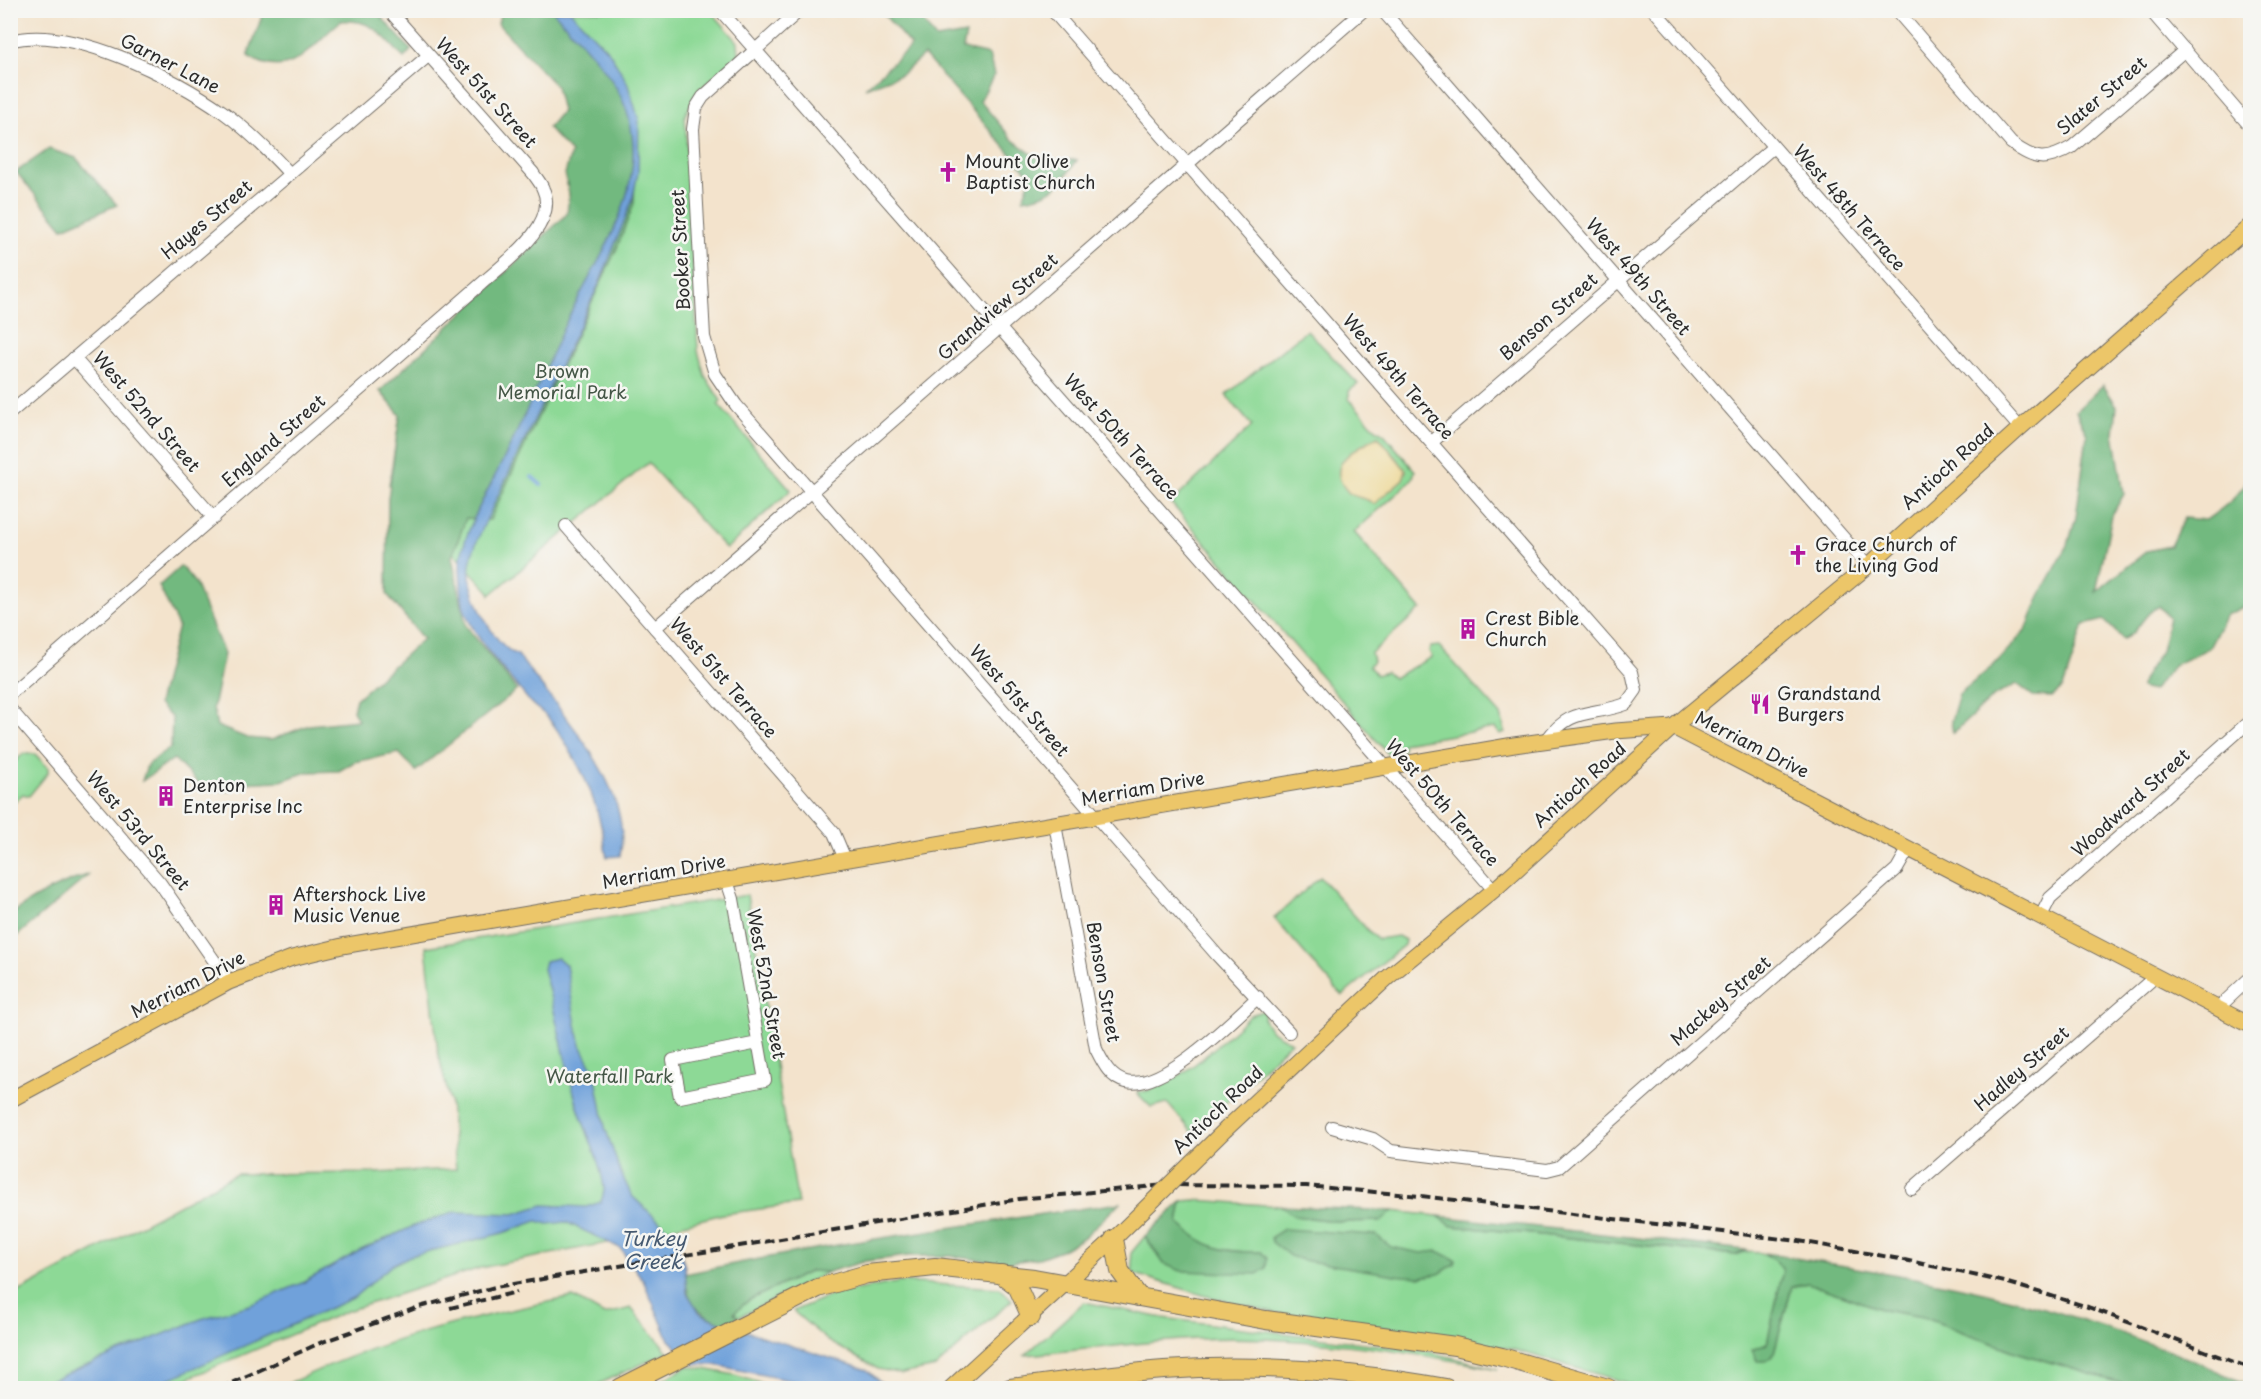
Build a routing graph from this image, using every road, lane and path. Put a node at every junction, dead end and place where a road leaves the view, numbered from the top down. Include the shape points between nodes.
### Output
1 (389, 10) edge
2 (720, 10) edge
3 (800, 10) edge
4 (1052, 10) edge
5 (1364, 10) edge
6 (1382, 10) edge
7 (1654, 10) edge
8 (1896, 10) edge
9 (2150, 10) edge
10 (10, 40) edge
11 (2185, 50) junction
12 (755, 51) junction
13 (428, 56) junction
14 (2250, 126) edge
15 (1772, 148) junction
16 (1186, 164) junction
17 (290, 174) junction
18 (547, 205) joint
19 (2250, 226) edge
20 (1618, 282) junction
21 (1000, 329) junction
22 (74, 358) junction
23 (724, 391) joint
24 (10, 412) edge
25 (2020, 428) junction
26 (1432, 442) junction
27 (813, 493) junction
28 (214, 518) junction
29 (566, 526) dead end
30 (1868, 566) junction
31 (655, 628) junction
32 (10, 694) edge
33 (10, 710) edge
34 (2250, 721) edge
35 (1673, 727) junction
36 (1546, 741) junction
37 (1388, 767) junction
38 (1096, 817) junction
39 (1055, 824) junction
40 (1909, 848) junction
41 (845, 859) junction
42 (727, 881) junction
43 (1494, 890) junction
44 (2041, 916) junction
45 (2156, 976) junction
46 (2250, 978) edge
47 (229, 982) junction
48 (1258, 997) junction
49 (2218, 1008) junction
50 (2250, 1025) edge
51 (1289, 1032) dead end
52 (758, 1042) junction
53 (10, 1100) edge
54 (1332, 1127) dead end
55 (1912, 1188) dead end
56 (1116, 1237) junction
57 (1001, 1274) junction
58 (1067, 1284) junction
59 (1139, 1298) junction
60 (1028, 1319) junction
61 (620, 1389) edge
62 (951, 1389) edge
63 (1010, 1389) edge
64 (1446, 1389) edge
65 (1608, 1389) edge

1 - 13 street, West 51st Street
2 - 12 street, West 50th Terrace
3 - 12 street
4 - 16 street, West 49th Terrace
5 - 16 street, Grandview Street
6 - 20 street, West 49th Street
7 - 15 street, West 48th Terrace
8 - 11 street, Slater Street via 2011,143 2037,158 2055,157 2072,147
9 - 11 street
10 - 17 street, Garner Lane via 68,39 96,47 155,74 222,111 260,142
11 - 14 street
12 - 21 street, West 50th Terrace
12 - 23 street, Booker Street via 698,104 693,129 704,337 708,358
13 - 17 street, Hayes Street
13 - 18 street, West 51st Street via 533,173 544,190
15 - 20 street, Benson Street
15 - 25 street, West 48th Terrace
16 - 21 street, Grandview Street
16 - 26 street, West 49th Terrace
17 - 22 street, Hayes Street
18 - 28 street, England Street via 542,225 528,240
19 - 25 main road, Antioch Road
20 - 26 street, Benson Street
20 - 30 street, West 49th Street
21 - 27 street, Grandview Street
21 - 37 street, West 50th Terrace
22 - 24 street, Hayes Street
22 - 28 street, West 52nd Street
23 - 27 street, West 51st Street
25 - 30 main road, Antioch Road
26 - 36 street, West 49th Terrace via 1636,681 1626,704 1568,717
27 - 31 street, Grandview Street
27 - 38 street, West 51st Street
28 - 32 street, England Street
29 - 31 street, West 51st Terrace
30 - 35 main road, Antioch Road
31 - 41 street, West 51st Terrace via 834,833
33 - 47 street, West 53rd Street via 160,883
34 - 44 street, Woodward Street via 2050,898
35 - 36 main road, Merriam Drive via 1615,730
35 - 40 main road, Merriam Drive
35 - 43 main road, Antioch Road
36 - 37 main road, Merriam Drive
37 - 38 main road, Merriam Drive
37 - 43 street, West 50th Terrace
38 - 39 main road, Merriam Drive
38 - 48 street, West 51st Street
39 - 41 main road, Merriam Drive
39 - 48 street, Benson Street via 1096,1049 1105,1068 1116,1078 1134,1083 1165,1073
40 - 44 main road, Merriam Drive
40 - 54 street, Mackey Street via 1897,869 1559,1167 1547,1170 1391,1151 1373,1139
41 - 42 main road, Merriam Drive
42 - 47 main road, Merriam Drive via 342,946 292,958
42 - 52 street, West 52nd Street
43 - 56 main road, Antioch Road, bridge via 1387,978
44 - 45 main road, Merriam Drive
45 - 49 main road, Merriam Drive
45 - 55 street, Hadley Street
46 - 49 street
47 - 53 main road, Merriam Drive
48 - 51 street, West 51st Street
49 - 50 main road, Merriam Drive
52 - 52 street, West 52nd Street via 765,1080 681,1097 673,1060
56 - 58 main road, Antioch Road
56 - 59 highway via 1120,1271
57 - 58 highway
57 - 60 highway via 1017,1286
57 - 61 highway via 935,1267 842,1280 795,1298
58 - 59 highway
58 - 60 main road, Antioch Road
59 - 65 highway via 1455,1346
60 - 62 main road, Antioch Road
63 - 64 highway via 1166,1370 1278,1369 1398,1379

